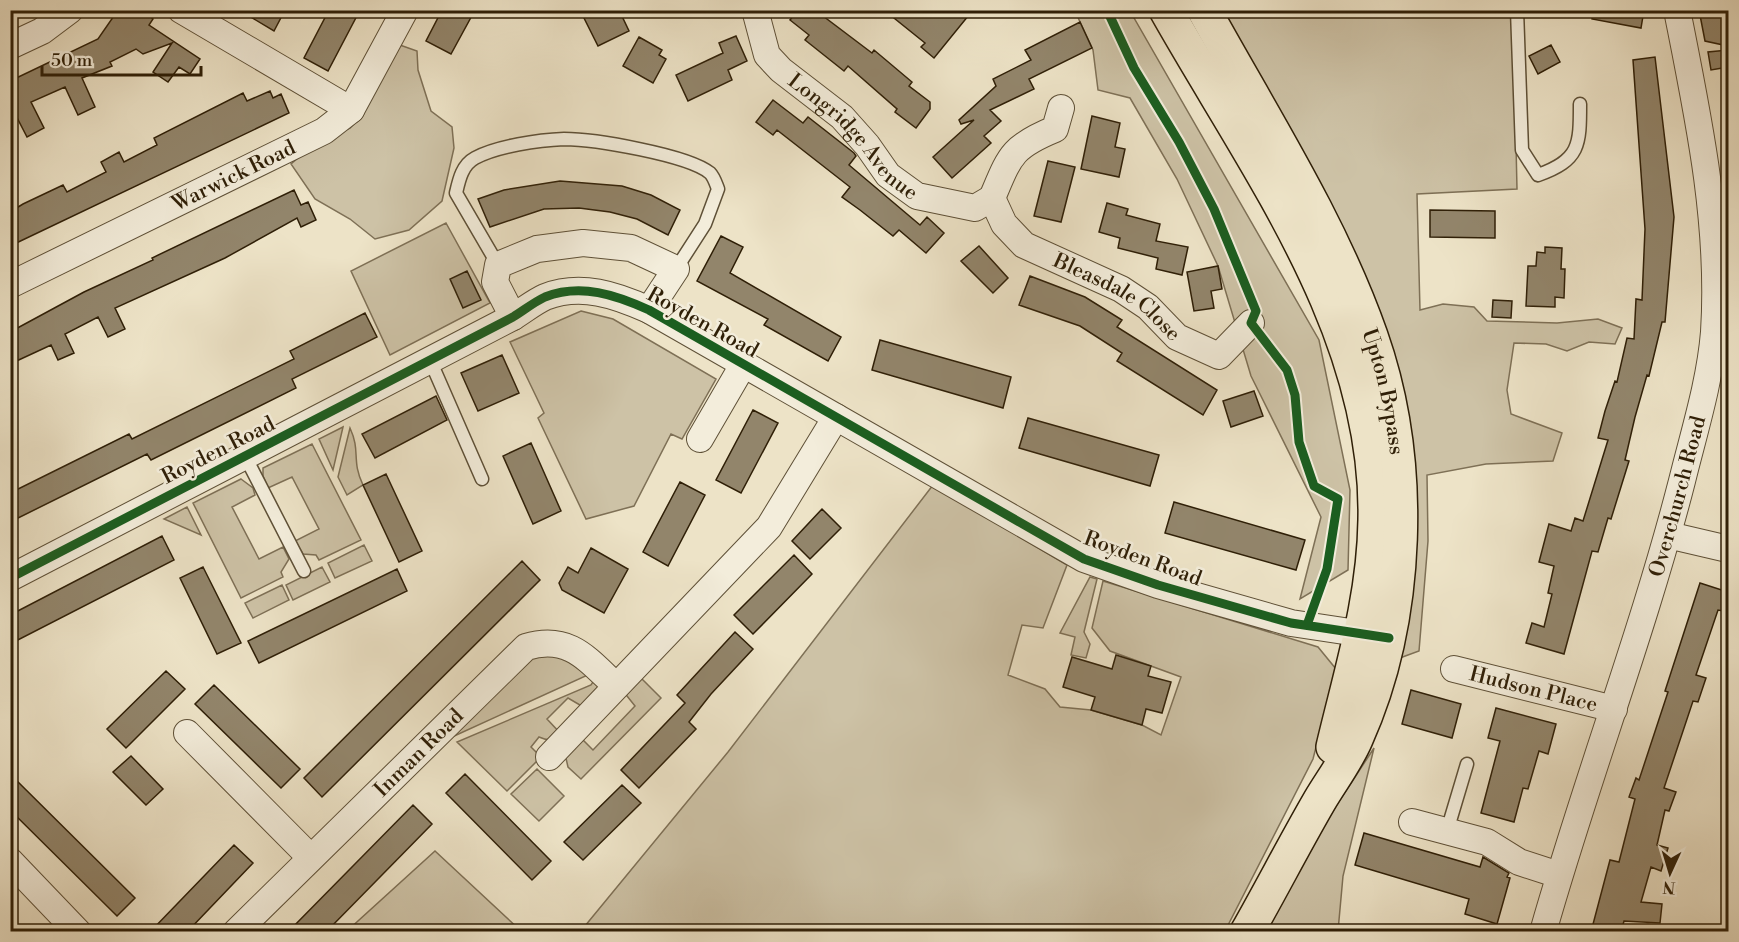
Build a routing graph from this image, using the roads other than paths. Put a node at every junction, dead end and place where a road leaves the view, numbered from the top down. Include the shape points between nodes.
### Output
1 (70, 10) edge
2 (182, 10) edge
3 (405, 10) edge
4 (755, 10) edge
5 (1166, 10) edge
6 (1204, 10) edge
7 (1517, 10) edge
8 (1677, 10) edge
9 (10, 46) edge
10 (1580, 104) dead end
11 (1061, 108) dead end
12 (351, 110) junction
13 (992, 198) junction
14 (1721, 259) edge
15 (498, 265) junction
16 (676, 269) junction
17 (10, 285) edge
18 (649, 310) junction
19 (513, 317) junction
20 (1251, 323) dead end
21 (430, 360) junction
22 (743, 365) junction
23 (836, 417) junction
24 (700, 439) dead end
25 (245, 456) junction
26 (482, 479) dead end
27 (1668, 535) junction
28 (1728, 549) edge
29 (304, 571) dead end
30 (10, 578) edge
31 (1376, 636) junction
32 (1454, 669) dead end
33 (616, 686) junction
34 (1614, 709) junction
35 (187, 733) dead end
36 (549, 757) dead end
37 (1467, 764) dead end
38 (1412, 822) dead end
39 (1447, 831) junction
40 (310, 857) junction
41 (10, 861) edge
42 (1559, 875) junction
43 (78, 932) edge
44 (236, 932) edge
45 (1247, 932) edge
46 (1542, 932) edge

1 - 9 street via 42,31
2 - 12 street
3 - 12 street, Warwick Road
4 - 13 street, Longridge Avenue via 767,55 842,117 888,175 917,196 975,208
5 - 31 main road, Upton Bypass via 1310,261 1342,337 1361,403 1372,465 1376,519 1371,578
6 - 31 main road, Upton Bypass via 1316,211 1372,339 1395,440 1401,523 1398,576
7 - 10 lane via 1522,150 1538,174 1559,167 1573,154 1580,138
8 - 14 street, Overchurch Road
11 - 13 street via 1055,129 1029,140 1011,154
12 - 17 street, Warwick Road via 324,131
13 - 20 street, Bleasdale Close via 1004,224 1024,245 1121,289 1148,307 1178,337 1219,356
14 - 27 street, Overchurch Road via 1710,365
15 - 16 street via 537,249 584,243 631,248
15 - 16 lane via 456,193 459,174 473,158 518,145 565,139 647,151 711,174 718,189 705,224
15 - 19 street via 495,282
16 - 18 street
18 - 19 street, Royden Road via 616,295 582,290 545,297
18 - 22 street, Royden Road
19 - 21 street, Royden Road
21 - 25 street, Royden Road
21 - 26 lane
22 - 23 street, Royden Road
22 - 24 street
23 - 31 street, Royden Road via 1084,559 1291,623
23 - 33 street via 769,527
25 - 29 lane
25 - 30 street, Royden Road
27 - 28 street
27 - 34 street, Overchurch Road
31 - 45 main road, Upton Bypass via 1375,689 1356,741
32 - 34 street, Hudson Place
33 - 36 street
33 - 40 street, Inman Road via 565,644 543,642 526,647
34 - 42 street, Overchurch Road
35 - 40 street
37 - 39 lane
38 - 39 street
39 - 42 street via 1487,842 1519,862
40 - 44 street, Inman Road
41 - 43 street
42 - 46 street, Overchurch Road

